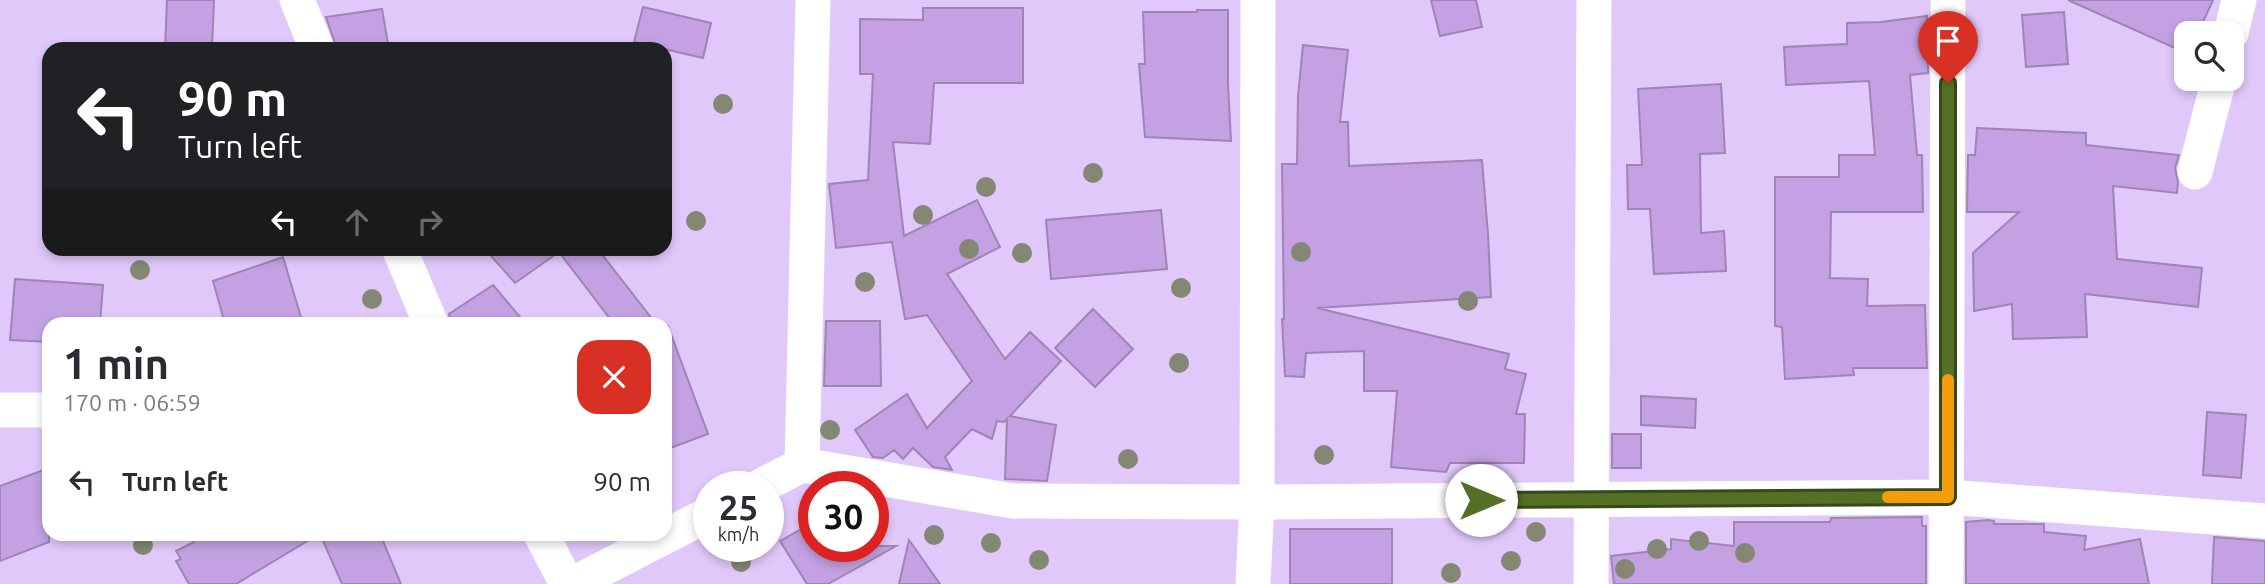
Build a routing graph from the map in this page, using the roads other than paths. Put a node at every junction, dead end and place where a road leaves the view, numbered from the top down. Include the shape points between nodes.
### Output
1 (297, 0) edge
2 (813, 0) edge
3 (1258, 0) edge
4 (1594, 0) edge
5 (1948, 0) edge
6 (2239, 0) edge
7 (2234, 21) edge
8 (314, 42) edge
9 (2216, 91) edge
10 (2195, 172) dead end
11 (403, 256) edge
12 (423, 317) edge
13 (0, 410) edge
14 (42, 410) edge
15 (803, 465) junction
16 (784, 474) edge
17 (1948, 497) junction
18 (1593, 499) junction
19 (1257, 502) junction
20 (2265, 521) edge
21 (693, 522) edge
22 (672, 533) edge
23 (545, 541) edge
24 (657, 541) edge
25 (567, 584) edge
26 (573, 584) edge
27 (1253, 584) edge
28 (1591, 584) edge
29 (1946, 584) edge

1 - 8 street
2 - 15 street
3 - 19 street
4 - 18 street
5 - 17 street
6 - 7 street
9 - 10 street
11 - 12 street
13 - 14 street
15 - 16 street
15 - 19 street via 1013,501
17 - 18 street
17 - 20 street
17 - 29 street
18 - 19 street
18 - 28 street
19 - 27 street
21 - 22 street
23 - 25 street
24 - 26 street

